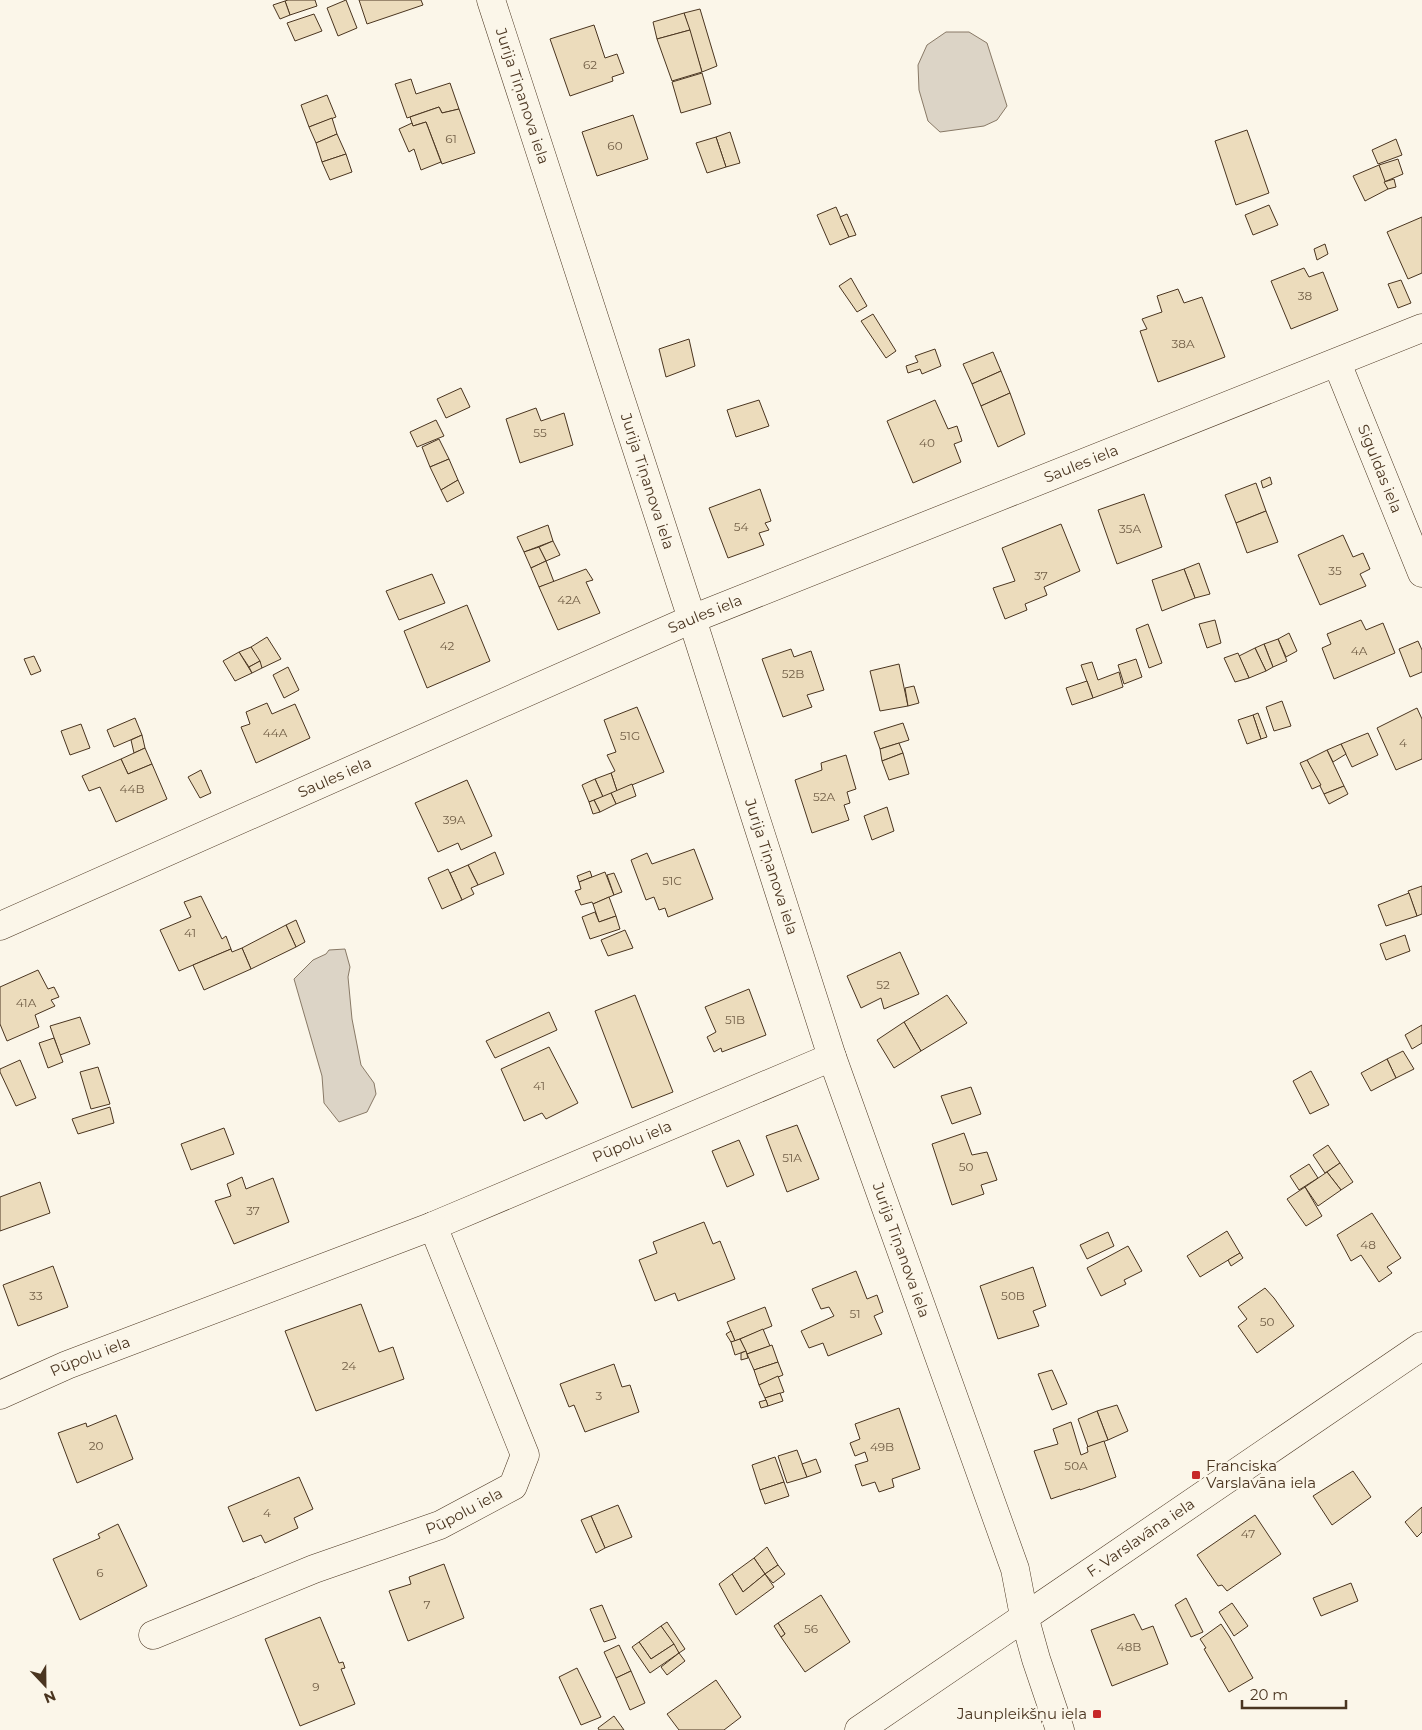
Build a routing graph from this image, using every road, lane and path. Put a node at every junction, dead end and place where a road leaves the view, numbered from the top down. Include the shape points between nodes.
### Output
1 (492, 0) edge
2 (1422, 328) edge
3 (1337, 363) junction
4 (1422, 573) edge
5 (692, 619) junction
6 (0, 926) edge
7 (832, 1057) junction
8 (433, 1226) junction
9 (1422, 1346) edge
10 (0, 1395) edge
11 (1024, 1616) junction
12 (153, 1635) dead end
13 (859, 1730) edge
14 (1060, 1730) edge

1 - 5 street, Jurija Tiņanova iela
2 - 3 street, Saules iela
3 - 4 street, Siguldas iela
3 - 5 street, Saules iela
5 - 6 street, Saules iela
5 - 7 street, Jurija Tiņanova iela
7 - 8 street, Pūpolu iela
7 - 11 street, Jurija Tiņanova iela via 1015,1569
8 - 10 street, Pūpolu iela via 67,1366
8 - 12 street, Pūpolu iela via 524,1455 513,1486 440,1525 314,1569
9 - 11 street, F. Varslavāna iela
11 - 13 street, F. Varslavāna iela
11 - 14 street, Jurija Tiņanova iela

